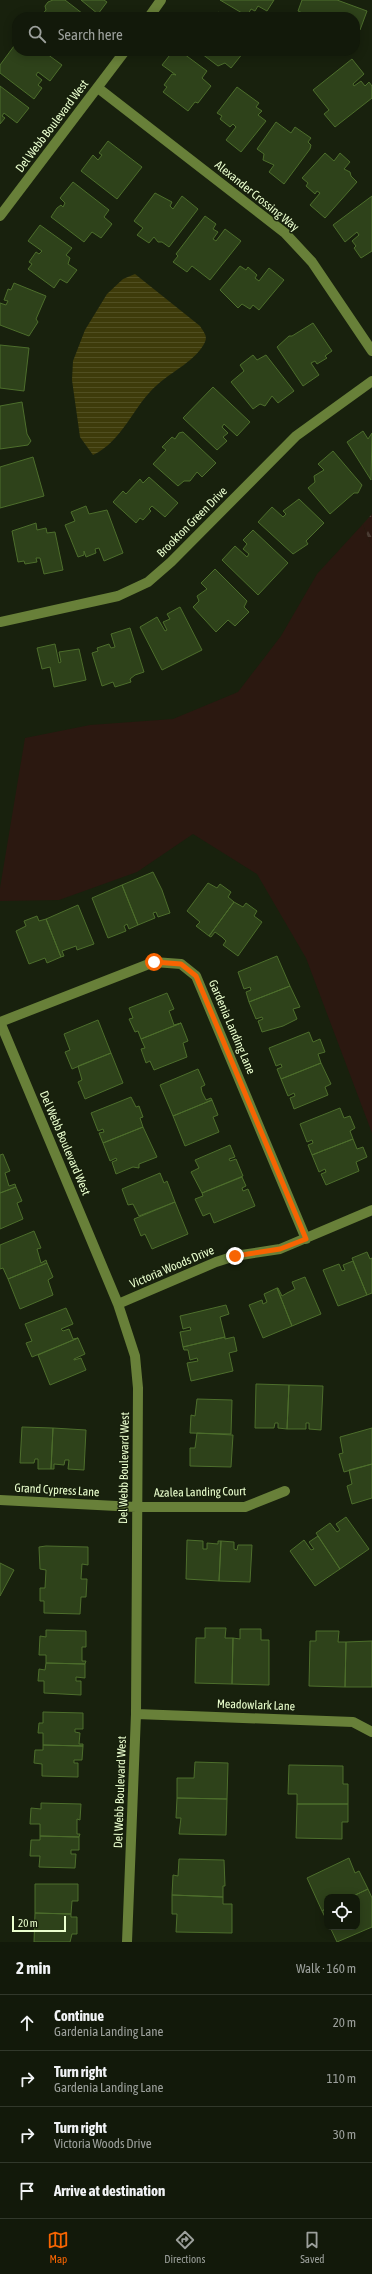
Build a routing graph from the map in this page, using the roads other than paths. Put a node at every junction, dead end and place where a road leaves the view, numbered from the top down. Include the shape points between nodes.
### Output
1 (162, 0) edge
2 (153, 12) edge
3 (121, 56) edge
4 (98, 88) junction
5 (0, 216) edge
6 (372, 351) edge
7 (372, 382) edge
8 (0, 622) edge
9 (0, 1022) edge
10 (372, 1210) edge
11 (306, 1239) junction
12 (118, 1304) junction
13 (285, 1491) dead end
14 (0, 1500) edge
15 (136, 1507) junction
16 (136, 1714) junction
17 (372, 1732) edge
18 (127, 1942) edge

1 - 2 street
3 - 4 street, Del Webb Boulevard West
4 - 5 street, Del Webb Boulevard West
4 - 6 street, Alexander Crossing Way via 285,233 312,262
7 - 8 street, Brookton Green Drive via 296,436 148,582 118,596
9 - 11 street, Gardenia Landing Lane via 154,962 181,964 196,976
9 - 12 street, Del Webb Boulevard West
10 - 11 street, Victoria Woods Drive
11 - 12 street, Victoria Woods Drive via 280,1249 235,1256
12 - 15 street, Del Webb Boulevard West via 135,1356 138,1388
13 - 15 street, Azalea Landing Court via 245,1507
14 - 15 street, Grand Cypress Lane
15 - 16 street, Del Webb Boulevard West
16 - 17 street, Meadowlark Lane via 353,1722
16 - 18 street, Del Webb Boulevard West

